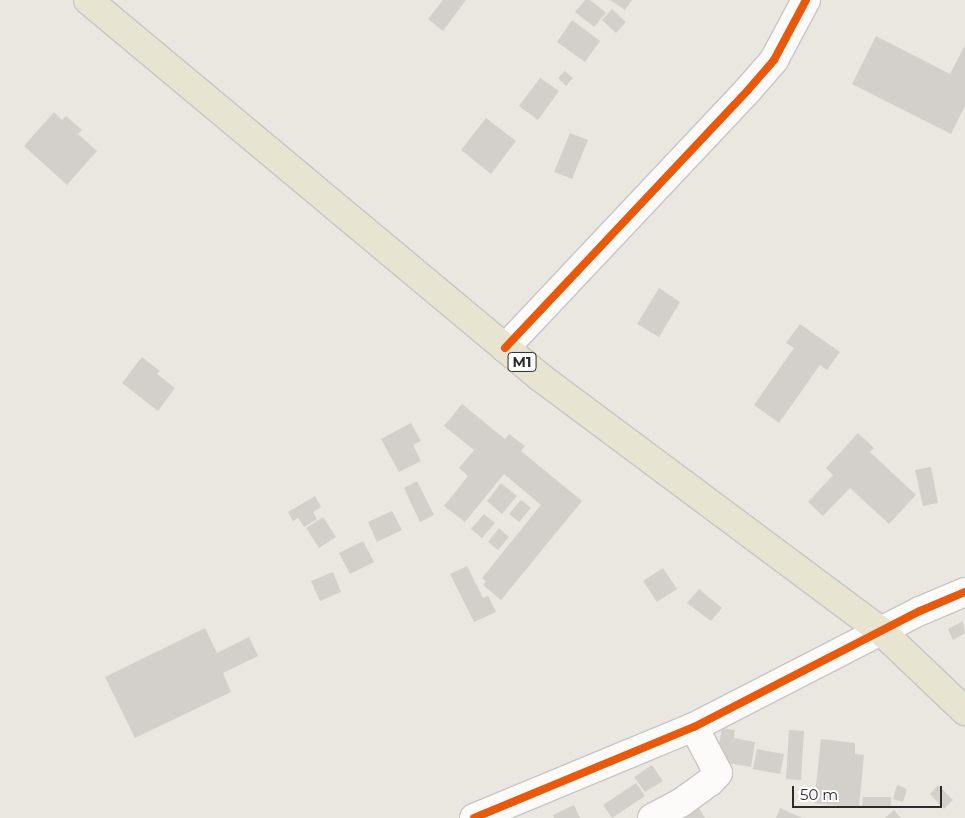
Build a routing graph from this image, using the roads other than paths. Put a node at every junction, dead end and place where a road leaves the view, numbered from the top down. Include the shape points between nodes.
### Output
1 (88, 0) edge
2 (806, 0) edge
3 (505, 348) junction
4 (965, 592) edge
5 (881, 631) junction
6 (965, 710) edge
7 (694, 727) junction
8 (474, 818) edge
9 (652, 818) edge

1 - 3 main road, M1
2 - 3 street via 774,60 755,83
3 - 5 main road, M1
4 - 5 street
5 - 6 main road, M1
5 - 7 street
7 - 8 street
7 - 9 street via 718,773 682,802

